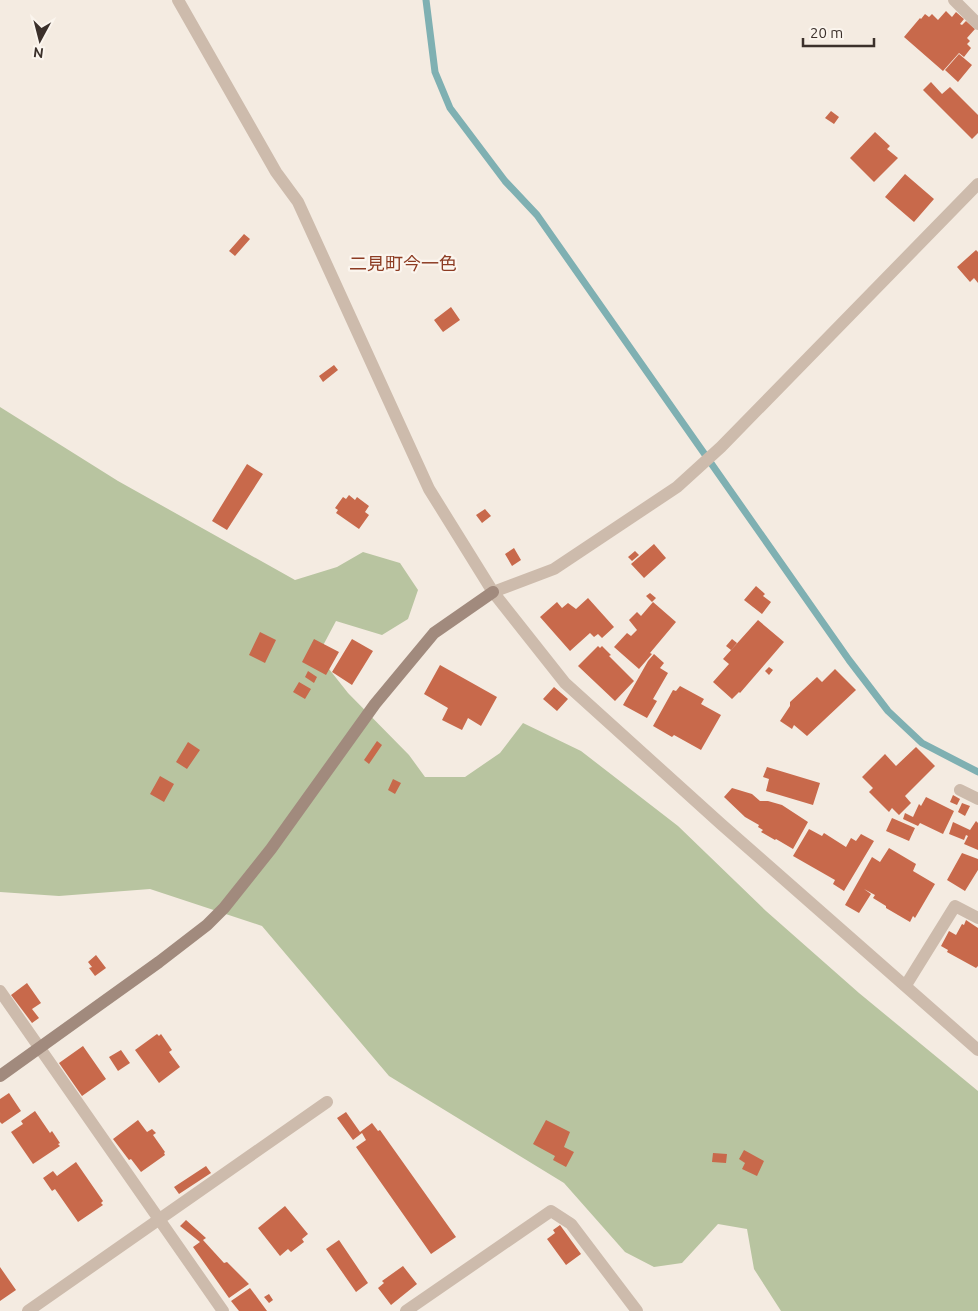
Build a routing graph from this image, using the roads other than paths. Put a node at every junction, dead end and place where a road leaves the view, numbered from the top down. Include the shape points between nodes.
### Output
1 (178, 0) edge
2 (954, 0) edge
3 (978, 24) edge
4 (978, 184) edge
5 (492, 592) junction
6 (960, 790) dead end
7 (978, 799) edge
8 (978, 918) edge
9 (906, 985) junction
10 (0, 992) edge
11 (39, 1048) junction
12 (978, 1050) edge
13 (0, 1076) edge
14 (327, 1102) dead end
15 (159, 1219) junction
16 (28, 1311) edge
17 (223, 1311) edge
18 (406, 1311) edge
19 (637, 1311) edge

1 - 5 street via 276,172 298,202 429,489
2 - 3 street
4 - 5 street via 678,487 554,569
5 - 9 street via 565,683
5 - 11 street via 434,632 375,704 271,849 224,908 159,962
6 - 7 street
8 - 9 street via 955,906
9 - 12 street
10 - 11 street
11 - 13 street
11 - 15 street
14 - 15 street
15 - 16 street
15 - 17 street
18 - 19 street via 551,1211 571,1224

